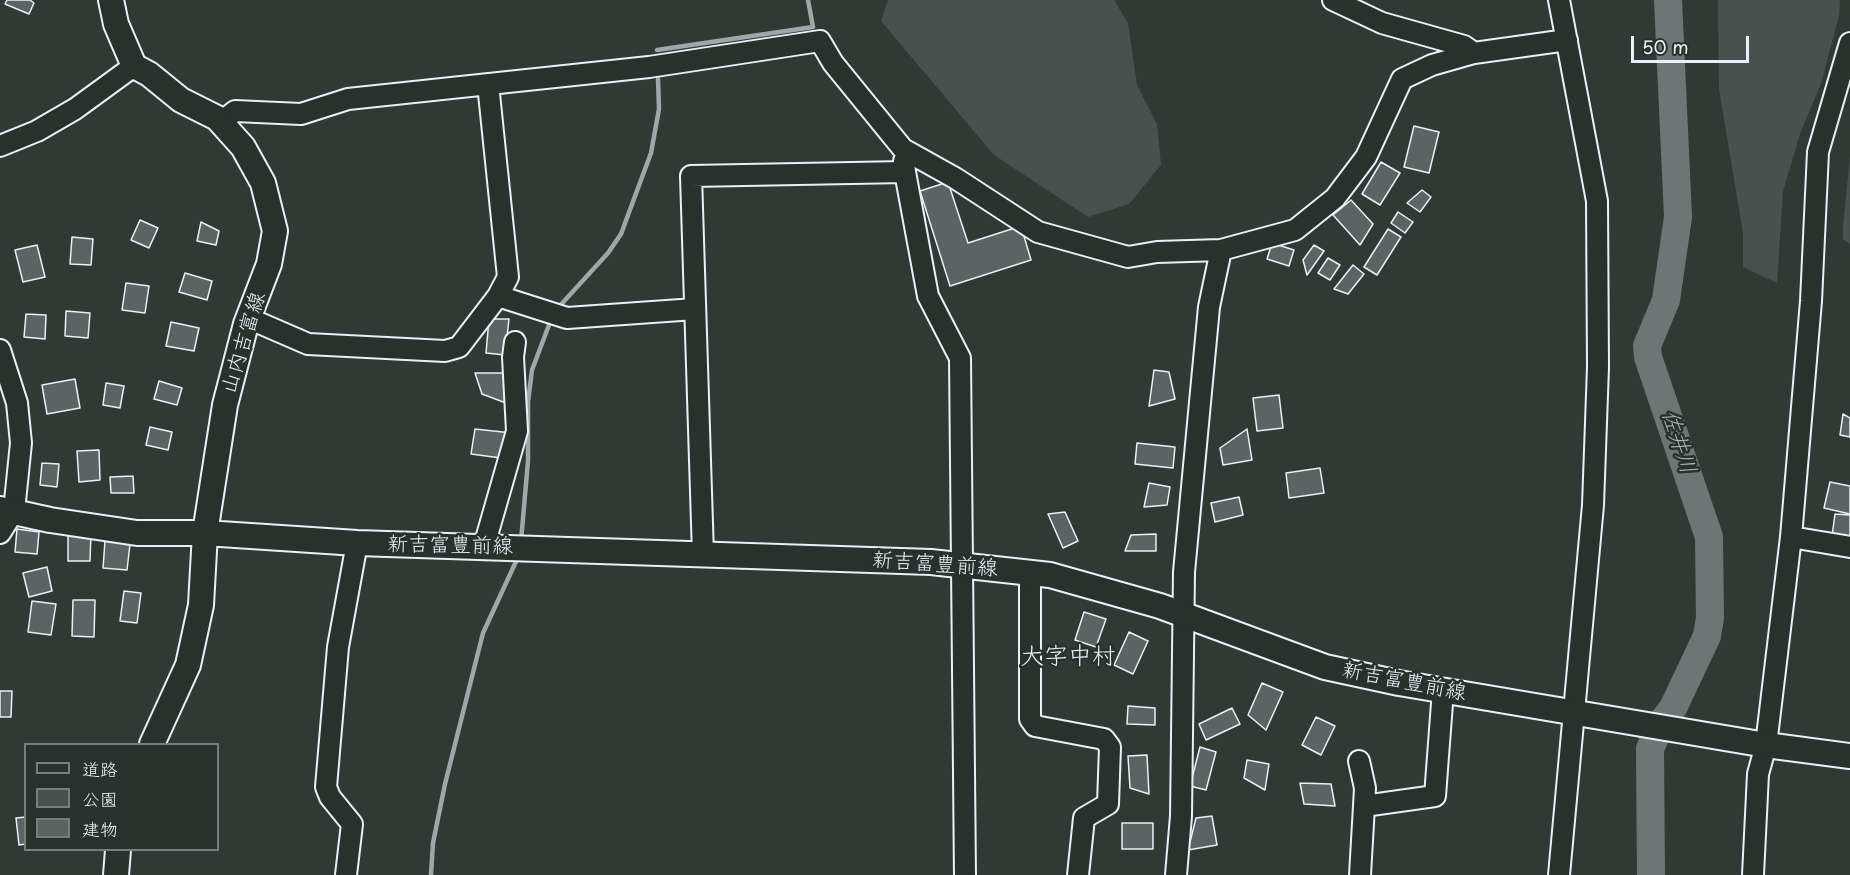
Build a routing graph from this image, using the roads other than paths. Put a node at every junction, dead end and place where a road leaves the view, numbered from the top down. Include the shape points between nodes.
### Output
1 (111, 0) edge
2 (1333, 0) edge
3 (1559, 0) edge
4 (1568, 39) junction
5 (1850, 43) edge
6 (1474, 53) junction
7 (134, 66) junction
8 (488, 84) junction
9 (220, 123) junction
10 (0, 146) edge
11 (903, 149) junction
12 (905, 172) junction
13 (1221, 250) junction
14 (498, 296) junction
15 (695, 309) junction
16 (248, 318) junction
17 (515, 342) dead end
18 (0, 350) edge
19 (7, 510) edge
20 (0, 533) edge
21 (205, 533) junction
22 (1791, 537) junction
23 (357, 543) junction
24 (484, 546) junction
25 (1850, 547) edge
26 (703, 555) junction
27 (963, 566) junction
28 (1030, 573) junction
29 (1184, 616) junction
30 (1443, 690) junction
31 (1574, 711) junction
32 (152, 743) edge
33 (1766, 745) junction
34 (1850, 756) edge
35 (1359, 761) dead end
36 (1364, 806) junction
37 (118, 851) edge
38 (116, 875) edge
39 (346, 875) edge
40 (965, 875) edge
41 (1078, 875) edge
42 (1176, 875) edge
43 (1359, 875) edge
44 (1559, 875) edge
45 (1753, 875) edge

1 - 7 main road via 116,24
2 - 6 street via 1382,23 1464,46
3 - 4 street
4 - 6 street
4 - 31 street via 1597,201 1599,367 1593,505
5 - 22 street via 1818,152
6 - 13 street via 1402,79 1366,157 1335,198 1295,230
7 - 9 main road, 山内吉富線
7 - 10 street via 75,109
8 - 9 street via 348,99 301,114 235,111
8 - 11 street via 649,67 820,41 833,63
8 - 14 street via 508,277
9 - 16 main road, 山内吉富線 via 243,147 263,183 275,231 269,264
11 - 12 street
11 - 13 street via 1038,232 1128,257
12 - 15 street via 691,176
12 - 27 street via 928,296 960,358
13 - 29 street via 1209,307 1191,483
14 - 15 street via 567,318
14 - 16 street via 459,347 445,351 309,344
15 - 26 street
16 - 21 main road, 山内吉富線 via 225,405
17 - 24 street via 517,430
18 - 19 street via 20,419 21,443
19 - 20 street
19 - 21 main road, 新吉富豊前線 via 137,533
21 - 23 main road, 新吉富豊前線
21 - 32 main road, 山内吉富線 via 201,605 188,665
22 - 25 street
22 - 33 street
23 - 24 main road, 新吉富豊前線
23 - 39 street via 338,647 326,787 352,824
24 - 26 main road, 新吉富豊前線
26 - 27 main road, 新吉富豊前線
27 - 28 main road, 新吉富豊前線
27 - 40 street
28 - 29 main road, 新吉富豊前線 via 1140,600
28 - 41 street via 1030,719 1035,726 1104,739 1110,747 1108,804 1084,818
29 - 30 main road, 新吉富豊前線 via 1325,667
29 - 42 street via 1181,816
30 - 31 main road, 新吉富豊前線
30 - 36 street via 1435,796
31 - 33 main road, 新吉富豊前線
31 - 44 street
33 - 34 main road, 新吉富豊前線
33 - 45 street via 1758,774
35 - 36 street
36 - 43 street
37 - 38 main road

